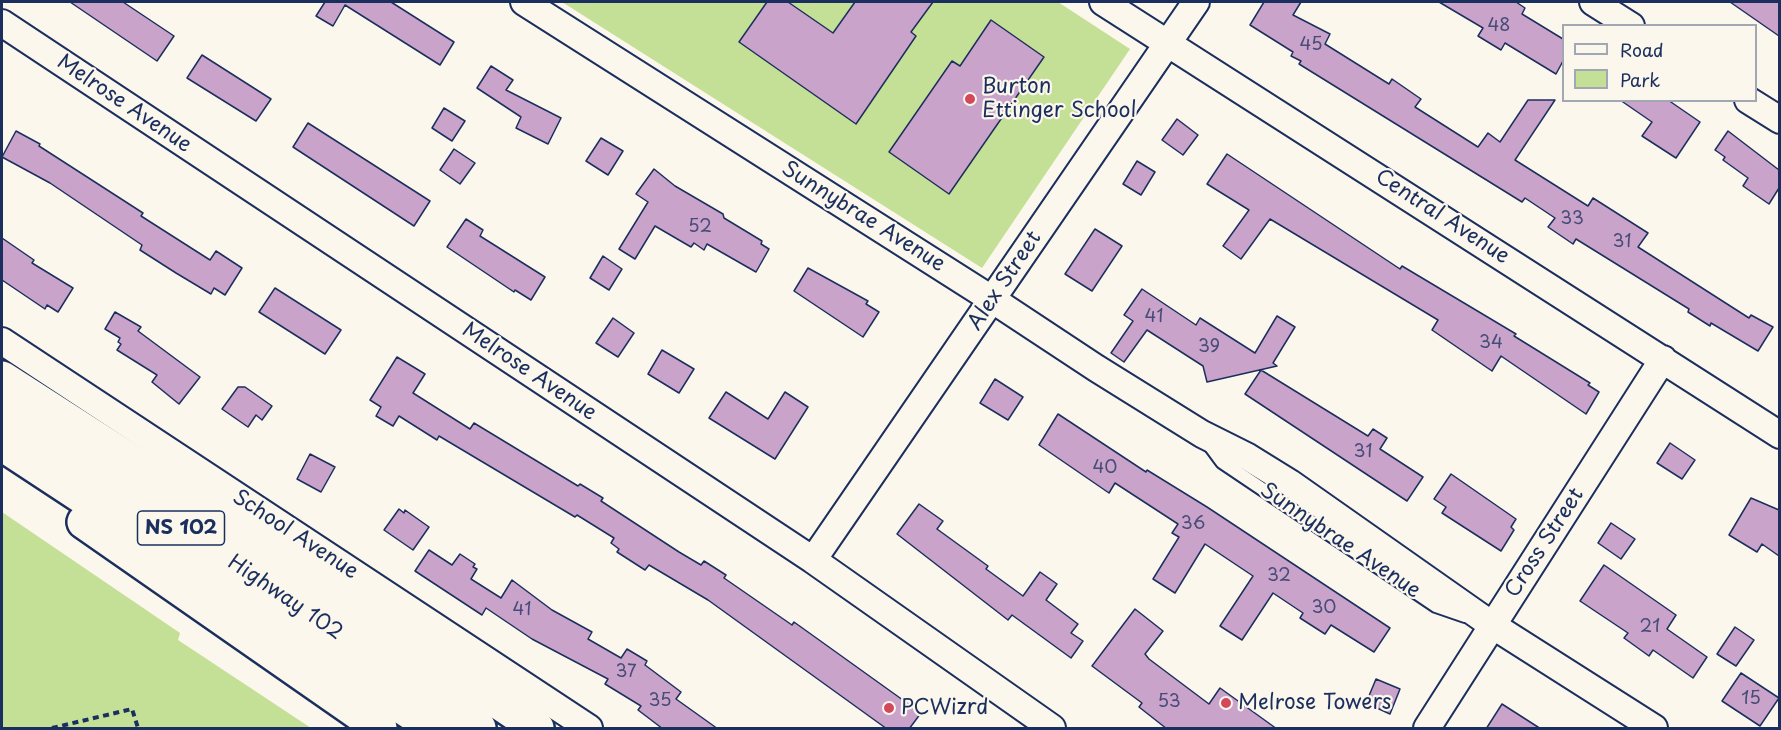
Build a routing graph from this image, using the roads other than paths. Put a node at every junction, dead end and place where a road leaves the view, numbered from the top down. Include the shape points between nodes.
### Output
1 (524, 2) edge
2 (1104, 2) edge
3 (1196, 2) edge
4 (1593, 2) edge
5 (2, 23) edge
6 (1628, 24) edge
7 (1167, 42) junction
8 (1751, 102) edge
9 (1779, 120) edge
10 (993, 300) junction
11 (2, 341) edge
12 (1664, 359) junction
13 (2, 378) edge
14 (2, 408) edge
15 (1779, 435) edge
16 (2, 444) edge
17 (2, 460) edge
18 (813, 560) junction
19 (1492, 625) junction
20 (380, 729) edge
21 (434, 729) edge
22 (479, 729) edge
23 (537, 729) edge
24 (589, 729) edge
25 (1052, 729) edge
26 (1427, 729) edge
27 (1654, 729) edge

1 - 10 street, Sunnybrae Avenue
2 - 7 street, Central Avenue
3 - 7 street, Alex Street
4 - 6 street
5 - 18 street, Melrose Avenue
7 - 10 street, Alex Street
7 - 12 street, Central Avenue
8 - 9 street
10 - 18 street, Alex Street
10 - 19 street, Sunnybrae Avenue via 1202,434 1290,483
11 - 24 street, School Avenue
12 - 15 street, Central Avenue
12 - 19 street, Cross Street
13 - 23 highway via 322,584
14 - 22 highway, Highway 102 / NS 102
16 - 21 highway, Highway 102 / NS 102
17 - 20 highway via 129,556
18 - 25 street, Melrose Avenue
19 - 26 street, Cross Street
19 - 27 street, Sunnybrae Avenue

